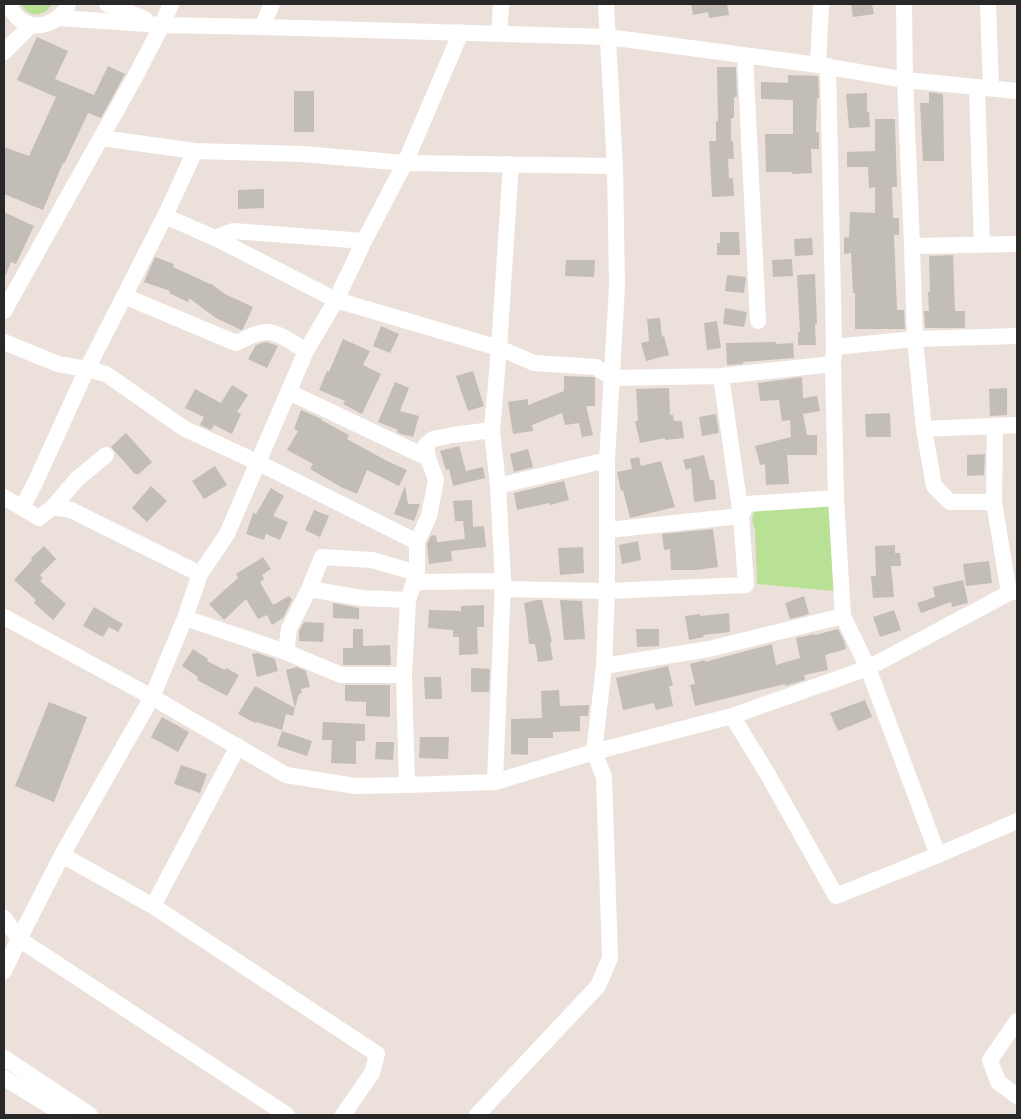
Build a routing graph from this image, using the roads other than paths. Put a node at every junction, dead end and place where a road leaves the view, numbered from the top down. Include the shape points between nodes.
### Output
1 (107, 4) edge
2 (171, 4) edge
3 (272, 4) edge
4 (501, 4) edge
5 (606, 4) edge
6 (821, 4) edge
7 (904, 4) edge
8 (988, 4) edge
9 (7, 9) edge
10 (63, 11) edge
11 (31, 25) junction
12 (162, 25) junction
13 (262, 26) junction
14 (461, 32) junction
15 (499, 34) junction
16 (608, 36) junction
17 (4, 52) edge
18 (745, 55) junction
19 (823, 66) junction
20 (905, 80) junction
21 (984, 88) junction
22 (1017, 91) edge
23 (101, 138) junction
24 (195, 151) junction
25 (405, 163) junction
26 (511, 164) junction
27 (614, 166) junction
28 (165, 216) junction
29 (216, 238) junction
30 (364, 242) junction
31 (1017, 244) edge
32 (982, 245) junction
33 (912, 246) junction
34 (124, 296) junction
35 (336, 300) junction
36 (4, 310) edge
37 (758, 321) dead end
38 (1017, 336) edge
39 (914, 339) junction
40 (4, 342) edge
41 (834, 346) junction
42 (499, 348) junction
43 (306, 351) junction
44 (833, 364) junction
45 (87, 369) junction
46 (722, 376) junction
47 (612, 378) junction
48 (289, 392) junction
49 (1017, 425) edge
50 (995, 426) junction
51 (924, 429) junction
52 (492, 430) junction
53 (106, 455) dead end
54 (428, 458) junction
55 (607, 460) junction
56 (257, 462) junction
57 (498, 486) junction
58 (4, 497) edge
59 (836, 498) junction
60 (994, 502) junction
61 (53, 507) junction
62 (22, 508) junction
63 (741, 516) junction
64 (608, 530) junction
65 (417, 542) junction
66 (200, 574) junction
67 (415, 577) junction
68 (503, 585) junction
69 (309, 589) junction
70 (607, 591) junction
71 (1013, 592) edge
72 (408, 600) junction
73 (843, 616) junction
74 (4, 618) edge
75 (185, 618) junction
76 (286, 652) junction
77 (604, 666) junction
78 (868, 668) junction
79 (404, 675) junction
80 (152, 697) junction
81 (732, 716) junction
82 (238, 746) junction
83 (594, 752) junction
84 (495, 782) junction
85 (407, 785) junction
86 (1017, 821) edge
87 (62, 855) junction
88 (938, 855) junction
89 (153, 906) junction
90 (4, 918) edge
91 (18, 939) junction
92 (4, 972) edge
93 (1017, 1021) edge
94 (4, 1058) edge
95 (4, 1078) edge
96 (1017, 1096) edge
97 (65, 1115) edge
98 (90, 1115) edge
99 (287, 1115) edge
100 (343, 1115) edge
101 (477, 1115) edge

1 - 12 street
2 - 12 street
3 - 13 street
4 - 15 street
5 - 16 street
6 - 19 street
7 - 20 street
8 - 21 street
9 - 11 street
10 - 11 street via 46,25
10 - 12 street
11 - 17 street
12 - 13 street
12 - 23 street
13 - 14 street
14 - 15 street
14 - 25 street
15 - 16 street
16 - 18 street
16 - 27 street
18 - 19 street
18 - 37 street
19 - 20 street
19 - 41 street
20 - 21 street
20 - 33 street
21 - 22 street
21 - 32 street
23 - 24 street
23 - 36 street
24 - 25 street via 303,154
24 - 28 street
25 - 26 street
25 - 30 street
26 - 27 street
26 - 42 street
27 - 47 street via 617,287
28 - 29 street
28 - 34 street
29 - 30 street via 233,231
29 - 35 street
30 - 35 street
31 - 32 street
32 - 33 street
33 - 39 street
34 - 43 street via 236,343 266,332 279,335
34 - 45 street
35 - 42 street
35 - 43 street
38 - 39 street
39 - 41 street
39 - 51 street
40 - 45 street via 58,364
41 - 44 street
42 - 47 street via 534,363 596,367
42 - 52 street
43 - 48 street
44 - 46 street
44 - 59 street
45 - 56 street via 106,374 185,429
45 - 62 street
46 - 47 street
46 - 63 street
47 - 55 street
48 - 54 street
48 - 56 street
49 - 50 street
50 - 51 street
50 - 60 street
51 - 60 street via 934,486 950,502
52 - 54 street via 433,439 426,445
52 - 57 street
53 - 61 street via 77,479
54 - 65 street via 436,480 429,516
55 - 57 street
55 - 64 street
56 - 65 street
56 - 66 street via 227,534
57 - 68 street
58 - 62 street
59 - 63 street via 747,504
59 - 73 street
60 - 71 street
61 - 62 street via 39,518
61 - 66 street via 71,510
63 - 64 street
63 - 70 street via 746,585
64 - 70 street
65 - 67 street
66 - 75 street
67 - 68 street
67 - 69 street via 372,560 322,557
67 - 72 street
68 - 70 street
68 - 84 street
69 - 72 street via 362,598
69 - 76 street via 289,629
70 - 77 street
71 - 78 street
72 - 79 street
73 - 77 street via 709,649
73 - 78 street
74 - 80 street
75 - 76 street
75 - 80 street
76 - 79 street via 341,675
77 - 83 street
78 - 81 street
78 - 88 street
79 - 85 street
80 - 82 street
80 - 87 street
81 - 83 street
81 - 88 street via 836,896
82 - 85 street via 286,776 355,786
82 - 89 street
83 - 84 street
83 - 101 street via 604,777 610,958 598,986
84 - 85 street
86 - 88 street
87 - 89 street
87 - 91 street
89 - 100 street via 377,1054 372,1073
90 - 91 street
91 - 92 street
91 - 99 street
93 - 96 street via 990,1060 998,1082
94 - 98 street
95 - 97 street

